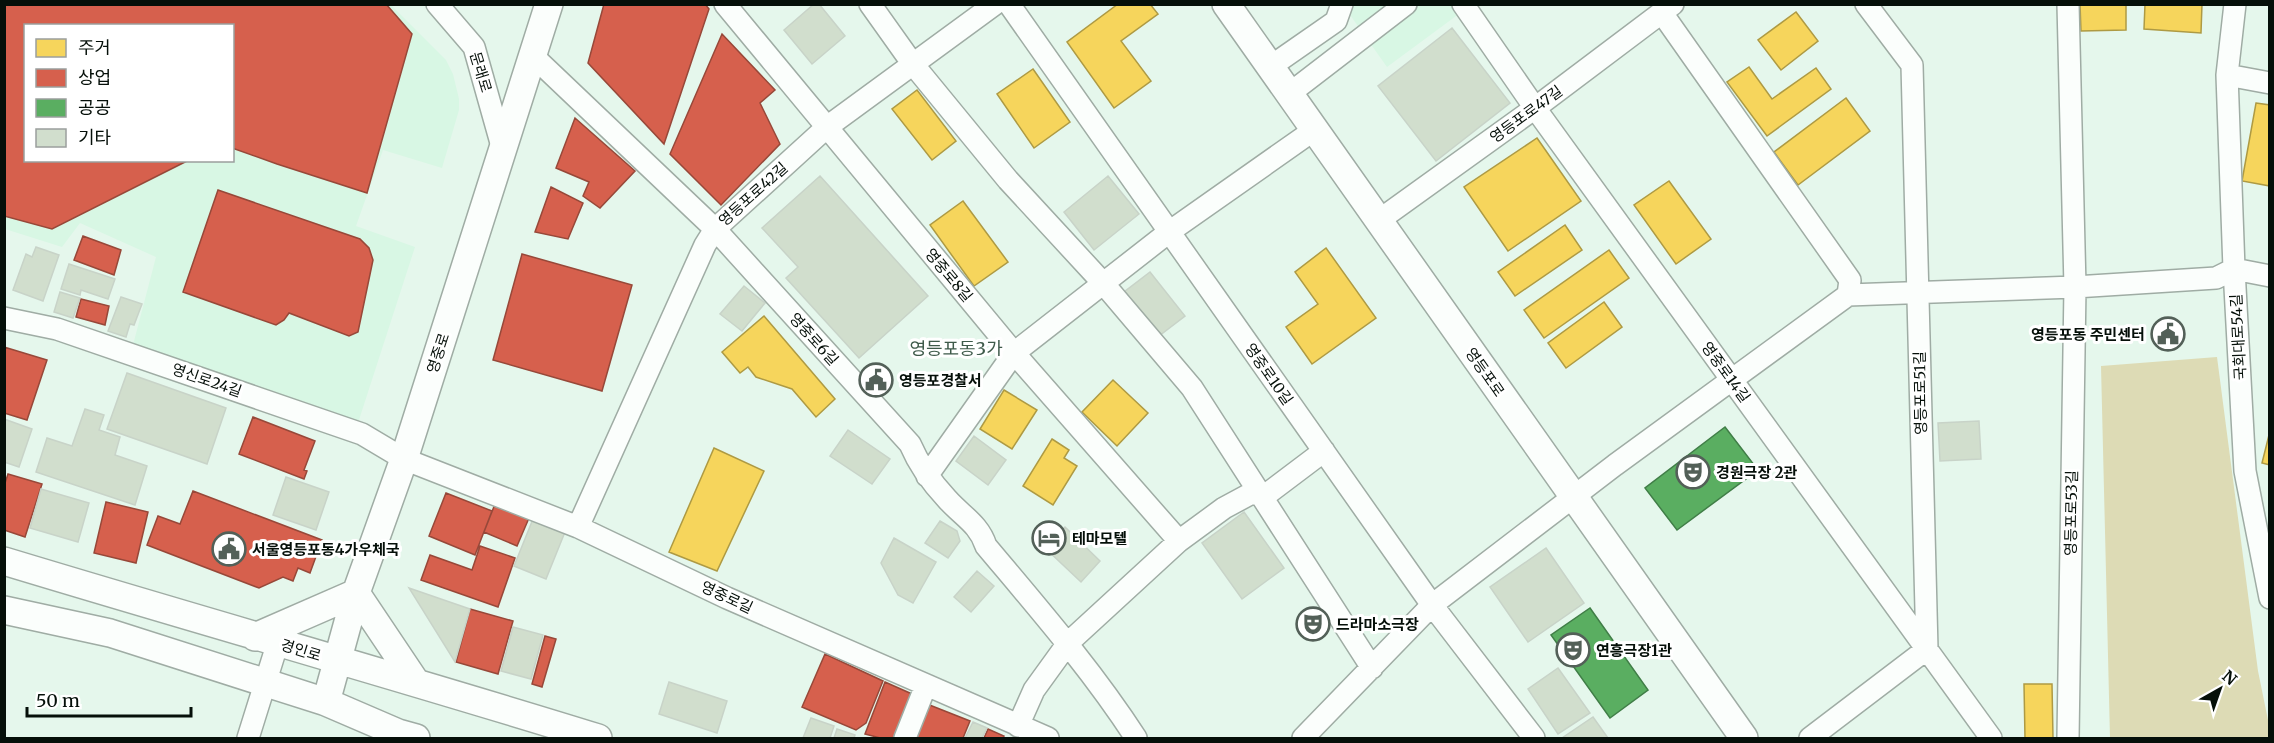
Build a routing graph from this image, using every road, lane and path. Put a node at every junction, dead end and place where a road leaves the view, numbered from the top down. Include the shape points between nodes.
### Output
1 (438, 4) edge
2 (549, 4) edge
3 (725, 4) edge
4 (870, 4) edge
5 (995, 4) edge
6 (1009, 4) edge
7 (1226, 4) edge
8 (1342, 4) edge
9 (1406, 4) edge
10 (1463, 4) edge
11 (1866, 4) edge
12 (2068, 4) edge
13 (2235, 4) edge
14 (1668, 9) edge
15 (533, 57) junction
16 (912, 63) junction
17 (1270, 67) junction
18 (2227, 75) junction
19 (2270, 83) edge
20 (1289, 94) junction
21 (1535, 108) junction
22 (827, 127) junction
23 (1314, 130) junction
24 (503, 150) junction
25 (1378, 221) junction
26 (715, 229) junction
27 (1169, 232) junction
28 (2234, 268) junction
29 (2270, 276) edge
30 (1103, 283) junction
31 (2075, 287) junction
32 (1918, 293) junction
33 (1848, 295) junction
34 (4, 318) edge
35 (1014, 353) junction
36 (1731, 379) junction
37 (1324, 451) junction
38 (404, 459) junction
39 (927, 476) junction
40 (1259, 494) junction
41 (1574, 497) junction
42 (578, 527) junction
43 (1179, 541) junction
44 (4, 561) edge
45 (356, 593) junction
46 (2270, 598) edge
47 (1432, 605) junction
48 (4, 610) edge
49 (267, 640) junction
50 (1068, 643) junction
51 (1927, 649) junction
52 (336, 661) junction
53 (1372, 668) junction
54 (415, 681) junction
55 (266, 684) junction
56 (926, 685) junction
57 (326, 702) junction
58 (1018, 726) junction
59 (248, 738) edge
60 (416, 738) edge
61 (598, 738) edge
62 (905, 738) edge
63 (1048, 738) edge
64 (1136, 738) edge
65 (1303, 738) edge
66 (1534, 738) edge
67 (1744, 738) edge
68 (1810, 738) edge
69 (1990, 738) edge
70 (2068, 738) edge

1 - 24 street, 문래로 via 474,47
2 - 15 main road, 영중로
3 - 22 street, 영중로8길
4 - 16 street
5 - 16 street, 영등포로42길
6 - 27 street, 영중로10길
7 - 17 main road, 영등포로
8 - 17 street via 1336,21
9 - 20 street
10 - 21 street, 영중로14길
11 - 32 street, 영등포로51길 via 1912,65
12 - 31 street, 영등포로53길
13 - 18 street, 국회대로54길
14 - 21 street, 영등포로47길
14 - 33 street via 1850,280
15 - 24 main road, 영중로
15 - 26 street, 영중로6길
16 - 22 street, 영등포로42길
16 - 30 street via 1008,180
17 - 20 main road, 영등포로
18 - 19 street
18 - 28 street, 국회대로54길
20 - 23 main road, 영등포로
21 - 25 street, 영등포로47길
21 - 36 street, 영중로14길
22 - 26 street, 영등포로42길
22 - 35 street, 영중로8길
23 - 25 main road, 영등포로
23 - 27 street
24 - 38 main road, 영중로
25 - 41 main road, 영등포로
26 - 39 street, 영중로6길 via 910,444
26 - 42 street, 영등포로42길
27 - 30 street
27 - 37 street, 영중로10길
28 - 29 street
28 - 31 street via 2216,278
28 - 46 street, 국회대로54길 via 2245,471
30 - 35 street
30 - 40 street via 1192,388
31 - 32 street
31 - 70 street, 영등포로53길
32 - 33 street
32 - 51 street, 영등포로51길
33 - 36 street
34 - 38 street, 영신로24길 via 57,329 363,434
35 - 39 street
35 - 43 street, 영중로8길
36 - 41 street
36 - 51 street, 영중로14길
37 - 40 street via 1267,494
37 - 47 street, 영중로10길
38 - 42 street, 영중로길
38 - 45 main road, 영중로
39 - 50 street, 영중로6길 via 982,532 986,546
40 - 43 street via 1250,494 1224,508
40 - 53 street
41 - 47 street
41 - 67 main road, 영등포로
42 - 56 street, 영중로길
43 - 50 street
44 - 49 main road, 경인로
45 - 49 main road
45 - 52 main road, 영중로
45 - 54 main road
47 - 53 street
47 - 66 street, 영중로10길
48 - 55 main road via 110,633
49 - 52 main road, 경인로
49 - 55 street
50 - 58 street via 1034,690
50 - 64 street, 영중로6길
51 - 68 street
51 - 69 street, 영중로14길
52 - 54 main road, 경인로
52 - 57 main road, 영중로
53 - 65 street
54 - 61 main road, 경인로
55 - 57 main road
55 - 59 street
56 - 58 street, 영중로길
56 - 62 street
57 - 60 main road
58 - 63 street, 영중로길

